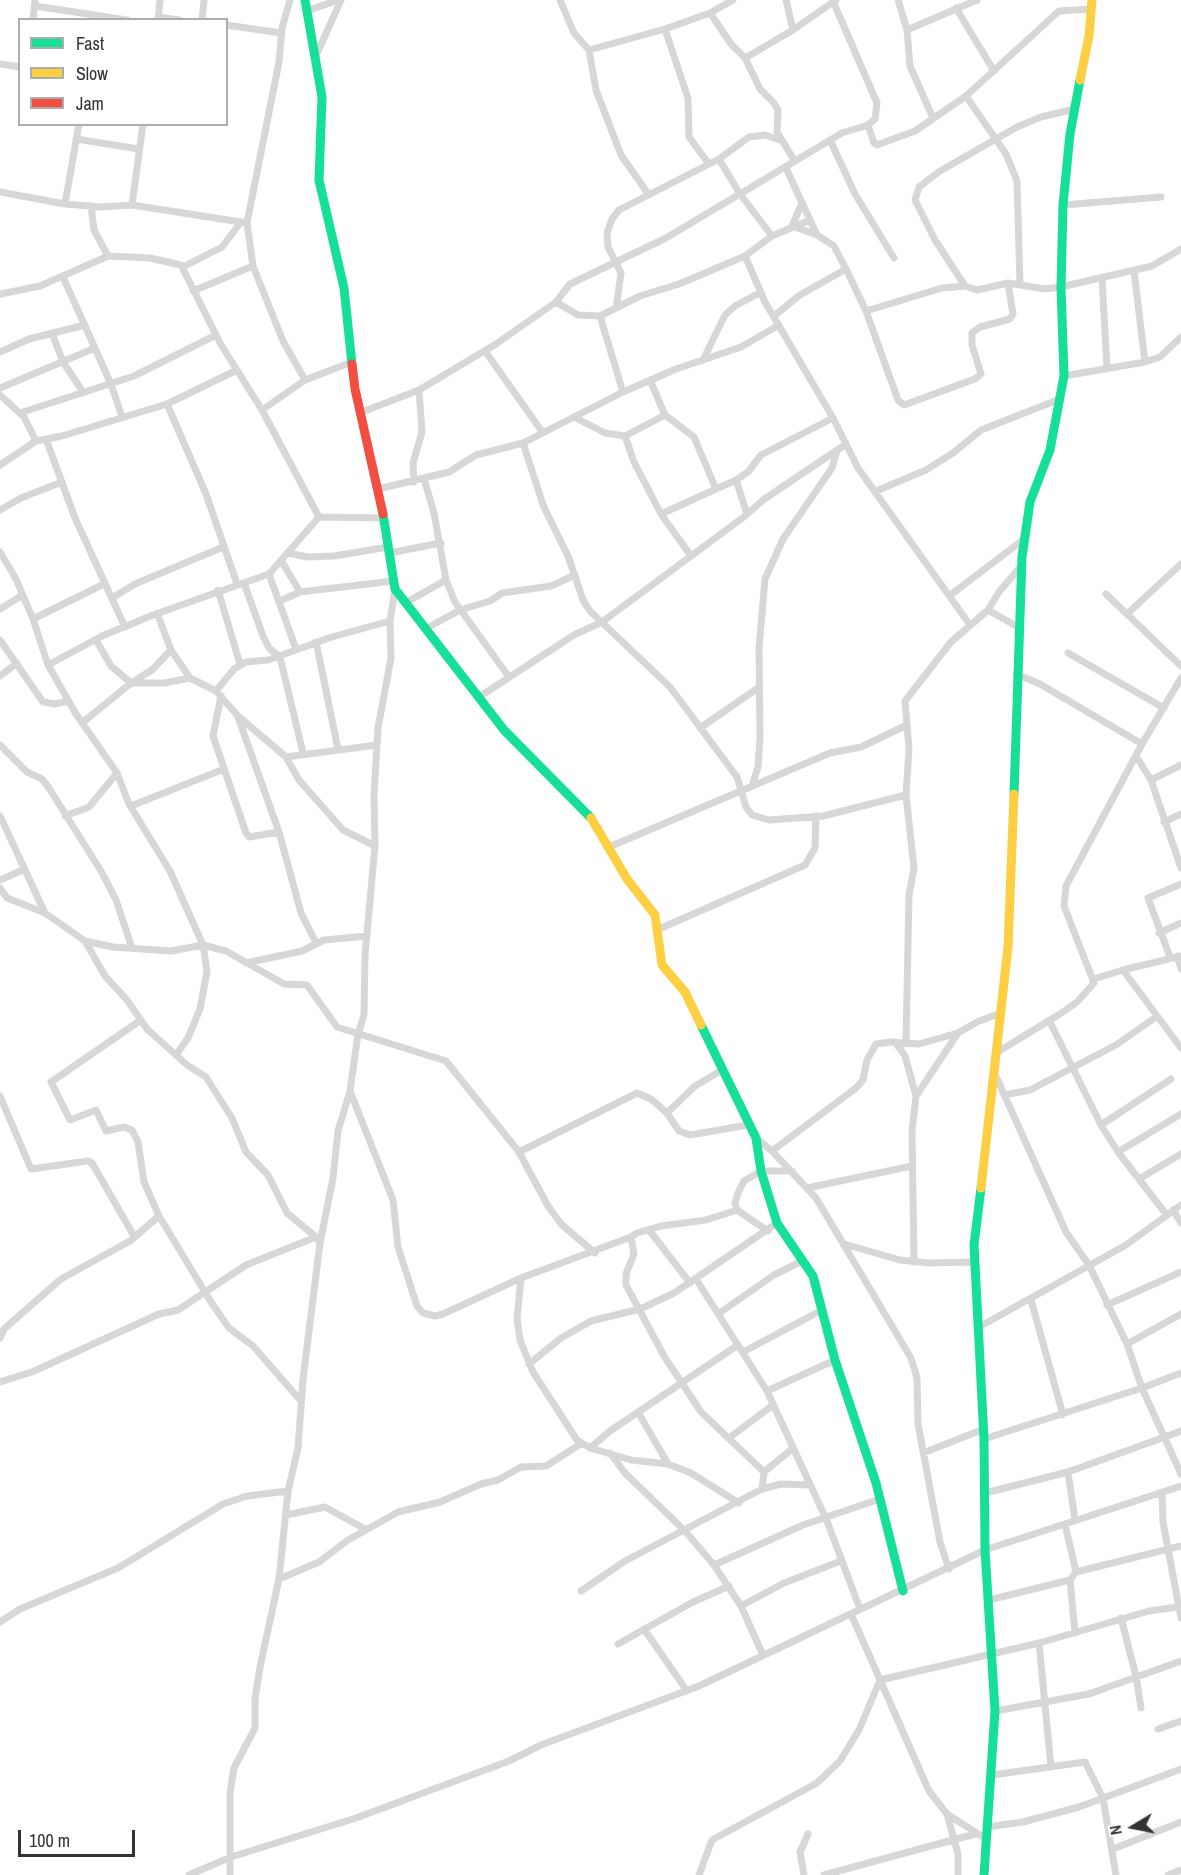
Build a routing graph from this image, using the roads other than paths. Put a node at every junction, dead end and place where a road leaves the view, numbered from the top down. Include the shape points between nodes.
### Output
1 (160, 0) edge
2 (204, 0) edge
3 (290, 0) edge
4 (305, 0) edge
5 (340, 0) edge
6 (560, 0) edge
7 (733, 0) edge
8 (786, 0) edge
9 (898, 0) edge
10 (977, 0) edge
11 (834, 1) edge
12 (35, 3) edge
13 (1091, 4) edge
14 (956, 8) junction
15 (307, 11) junction
16 (710, 13) junction
17 (33, 18) edge
18 (116, 18) edge
19 (158, 18) edge
20 (202, 18) edge
21 (228, 25) edge
22 (665, 29) junction
23 (794, 30) junction
24 (906, 30) junction
25 (281, 33) junction
26 (588, 50) junction
27 (746, 58) junction
28 (314, 60) junction
29 (0, 64) edge
30 (18, 67) edge
31 (994, 71) junction
32 (966, 96) junction
33 (1075, 109) junction
34 (933, 118) junction
35 (868, 125) junction
36 (79, 126) edge
37 (142, 126) edge
38 (76, 139) junction
39 (995, 139) junction
40 (780, 140) junction
41 (830, 140) junction
42 (140, 148) junction
43 (719, 159) junction
44 (794, 160) junction
45 (709, 164) junction
46 (786, 168) junction
47 (0, 192) edge
48 (740, 194) junction
49 (649, 195) junction
50 (1161, 197) dead end
51 (802, 203) junction
52 (65, 204) junction
53 (132, 205) junction
54 (1063, 205) junction
55 (91, 206) junction
56 (810, 220) junction
57 (244, 223) junction
58 (792, 226) junction
59 (817, 235) junction
60 (772, 236) junction
61 (1181, 249) edge
62 (108, 256) junction
63 (745, 256) junction
64 (894, 258) dead end
65 (616, 264) junction
66 (253, 266) junction
67 (183, 267) junction
68 (846, 269) junction
69 (1134, 271) junction
70 (63, 277) junction
71 (1102, 278) junction
72 (1008, 283) junction
73 (1020, 285) junction
74 (965, 286) junction
75 (1061, 287) junction
76 (193, 291) junction
77 (761, 292) junction
78 (0, 294) edge
79 (556, 302) junction
80 (616, 308) junction
81 (866, 311) junction
82 (600, 316) junction
83 (774, 316) junction
84 (85, 325) junction
85 (779, 326) junction
86 (52, 333) junction
87 (216, 335) junction
88 (1181, 337) edge
89 (95, 348) junction
90 (485, 351) junction
91 (0, 352) edge
92 (703, 360) junction
93 (63, 362) junction
94 (352, 362) junction
95 (1145, 362) junction
96 (1107, 369) junction
97 (237, 370) junction
98 (1064, 376) junction
99 (305, 380) junction
100 (650, 380) junction
101 (111, 384) junction
102 (101, 387) junction
103 (0, 388) edge
104 (419, 390) junction
105 (83, 392) junction
106 (624, 392) junction
107 (0, 394) edge
108 (114, 394) junction
109 (1060, 399) junction
110 (167, 404) junction
111 (262, 410) junction
112 (20, 412) junction
113 (362, 412) junction
114 (666, 415) junction
115 (122, 417) junction
116 (574, 417) junction
117 (833, 418) junction
118 (543, 433) junction
119 (625, 436) junction
120 (46, 439) junction
121 (36, 441) junction
122 (523, 443) junction
123 (846, 444) junction
124 (837, 450) junction
125 (0, 465) edge
126 (424, 479) junction
127 (736, 480) junction
128 (62, 482) junction
129 (414, 482) junction
130 (378, 489) junction
131 (716, 489) junction
132 (876, 490) junction
133 (0, 510) edge
134 (661, 514) junction
135 (747, 514) junction
136 (320, 518) junction
137 (383, 518) junction
138 (1023, 540) junction
139 (441, 543) junction
140 (223, 547) junction
141 (388, 550) junction
142 (0, 552) edge
143 (288, 553) junction
144 (691, 556) junction
145 (281, 560) junction
146 (1181, 564) edge
147 (9, 567) junction
148 (1021, 567) junction
149 (0, 572) edge
150 (269, 574) junction
151 (575, 575) junction
152 (446, 580) junction
153 (240, 583) junction
154 (104, 584) junction
155 (394, 585) junction
156 (218, 590) junction
157 (300, 592) junction
158 (1106, 594) dead end
159 (21, 596) junction
160 (949, 596) junction
161 (112, 598) junction
162 (280, 601) junction
163 (407, 602) junction
164 (0, 609) edge
165 (460, 610) junction
166 (988, 610) junction
167 (158, 613) junction
168 (1127, 614) junction
169 (33, 619) junction
170 (390, 621) junction
171 (602, 622) junction
172 (970, 625) junction
173 (125, 627) junction
174 (1018, 627) junction
175 (427, 628) junction
176 (0, 640) edge
177 (96, 640) junction
178 (316, 642) junction
179 (296, 649) junction
180 (171, 650) junction
181 (1068, 653) dead end
182 (280, 657) junction
183 (17, 663) junction
184 (240, 664) junction
185 (48, 665) junction
186 (1181, 666) edge
187 (1016, 674) junction
188 (0, 676) edge
189 (509, 677) junction
190 (190, 678) junction
191 (1181, 678) edge
192 (130, 683) junction
193 (758, 687) junction
194 (218, 694) junction
195 (479, 697) junction
196 (68, 701) junction
197 (1164, 708) junction
198 (238, 716) junction
199 (82, 723) junction
200 (907, 725) junction
201 (700, 728) junction
202 (1142, 744) junction
203 (0, 745) edge
204 (377, 745) junction
205 (338, 749) junction
206 (303, 753) junction
207 (1136, 756) junction
208 (286, 757) junction
209 (1181, 765) edge
210 (224, 769) junction
211 (117, 773) junction
212 (1150, 780) junction
213 (752, 786) junction
214 (742, 792) junction
215 (906, 795) junction
216 (131, 806) junction
217 (1181, 814) edge
218 (0, 816) edge
219 (65, 816) junction
220 (816, 816) junction
221 (1164, 822) junction
222 (279, 832) junction
223 (375, 846) junction
224 (609, 847) junction
225 (25, 868) junction
226 (1181, 868) edge
227 (0, 880) edge
228 (1181, 885) edge
229 (0, 888) edge
230 (45, 913) junction
231 (1181, 922) edge
232 (659, 929) junction
233 (1159, 933) junction
234 (367, 936) junction
235 (85, 941) junction
236 (316, 944) junction
237 (203, 945) junction
238 (132, 948) junction
239 (1176, 956) edge
240 (246, 963) junction
241 (1181, 969) edge
242 (1124, 970) junction
243 (1094, 979) junction
244 (1001, 1013) junction
245 (1156, 1017) junction
246 (141, 1020) junction
247 (1049, 1020) junction
248 (958, 1033) junction
249 (358, 1034) junction
250 (895, 1042) junction
251 (906, 1042) junction
252 (919, 1044) junction
253 (1181, 1048) edge
254 (996, 1053) junction
255 (176, 1054) junction
256 (905, 1056) junction
257 (1071, 1068) junction
258 (722, 1070) junction
259 (994, 1071) junction
260 (1171, 1079) dead end
261 (350, 1090) junction
262 (1004, 1095) junction
263 (0, 1096) edge
264 (916, 1096) junction
265 (3, 1111) edge
266 (667, 1113) junction
267 (1181, 1114) edge
268 (748, 1125) junction
269 (1101, 1125) junction
270 (756, 1138) junction
271 (772, 1151) junction
272 (519, 1152) junction
273 (1118, 1152) junction
274 (1181, 1155) edge
275 (912, 1166) junction
276 (762, 1171) junction
277 (792, 1172) junction
278 (1139, 1179) junction
279 (807, 1188) junction
280 (1181, 1205) edge
281 (737, 1210) junction
282 (1170, 1212) junction
283 (159, 1216) junction
284 (777, 1223) junction
285 (1181, 1223) edge
286 (649, 1230) junction
287 (768, 1231) junction
288 (134, 1236) junction
289 (631, 1238) junction
290 (318, 1240) junction
291 (844, 1244) junction
292 (595, 1253) junction
293 (802, 1261) junction
294 (914, 1262) junction
295 (975, 1262) junction
296 (1089, 1265) junction
297 (1181, 1272) edge
298 (521, 1278) junction
299 (693, 1281) junction
300 (206, 1290) junction
301 (1031, 1300) junction
302 (1107, 1305) junction
303 (640, 1309) junction
304 (822, 1310) junction
305 (718, 1314) junction
306 (1181, 1314) edge
307 (979, 1327) junction
308 (0, 1338) edge
309 (1127, 1344) junction
310 (738, 1345) junction
311 (743, 1352) junction
312 (835, 1360) junction
313 (530, 1364) junction
314 (1181, 1373) edge
315 (0, 1382) edge
316 (681, 1384) junction
317 (1142, 1388) junction
318 (767, 1391) junction
319 (301, 1401) junction
320 (773, 1405) junction
321 (638, 1412) junction
322 (1063, 1415) junction
323 (1181, 1431) edge
324 (984, 1434) junction
325 (1165, 1437) junction
326 (729, 1438) junction
327 (582, 1443) junction
328 (590, 1448) junction
329 (792, 1449) junction
330 (610, 1453) junction
331 (923, 1453) junction
332 (668, 1464) junction
333 (764, 1472) junction
334 (1068, 1472) junction
335 (1181, 1474) edge
336 (809, 1485) junction
337 (1181, 1486) edge
338 (762, 1489) junction
339 (288, 1491) junction
340 (985, 1493) junction
341 (1162, 1493) junction
342 (880, 1499) junction
343 (739, 1503) junction
344 (286, 1515) junction
345 (824, 1516) junction
346 (1075, 1520) junction
347 (1065, 1524) junction
348 (365, 1529) junction
349 (685, 1531) junction
350 (1181, 1546) edge
351 (985, 1550) junction
352 (1168, 1550) junction
353 (841, 1561) junction
354 (714, 1565) junction
355 (949, 1569) junction
356 (1076, 1572) junction
357 (279, 1579) junction
358 (1070, 1580) junction
359 (729, 1586) junction
360 (581, 1591) dead end
361 (903, 1591) junction
362 (989, 1600) junction
363 (741, 1606) junction
364 (1178, 1607) junction
365 (860, 1609) junction
366 (851, 1614) junction
367 (1120, 1618) junction
368 (1181, 1618) edge
369 (0, 1622) edge
370 (644, 1629) junction
371 (1075, 1633) junction
372 (1040, 1643) junction
373 (618, 1644) dead end
374 (763, 1655) junction
375 (992, 1655) junction
376 (1181, 1661) edge
377 (1136, 1676) junction
378 (880, 1680) junction
379 (687, 1691) junction
380 (1045, 1703) junction
381 (1141, 1708) dead end
382 (995, 1711) junction
383 (1181, 1721) edge
384 (1158, 1729) dead end
385 (1051, 1767) junction
386 (1181, 1769) edge
387 (992, 1775) junction
388 (1103, 1798) junction
389 (947, 1814) junction
390 (1181, 1822) edge
391 (987, 1827) junction
392 (808, 1834) dead end
393 (975, 1834) junction
394 (954, 1839) junction
395 (986, 1839) junction
396 (1113, 1849) junction
397 (231, 1857) junction
398 (1181, 1870) edge
399 (189, 1875) edge
400 (230, 1875) edge
401 (699, 1875) edge
402 (804, 1875) edge
403 (824, 1875) edge
404 (958, 1875) edge
405 (984, 1875) edge
406 (1116, 1875) edge
407 (1168, 1875) edge

1 - 19 street
2 - 20 street
3 - 25 street
4 - 15 street
5 - 15 street
5 - 28 street
6 - 26 street via 574,33
7 - 16 street
8 - 23 street
9 - 24 street
10 - 14 street
11 - 23 street
11 - 35 street via 877,103 875,119
12 - 17 street
12 - 18 street
13 - 31 street via 1059,11
13 - 33 street
14 - 24 street
14 - 31 street
15 - 28 street
16 - 22 street
16 - 27 street
21 - 25 street
22 - 26 street
22 - 45 street via 688,98 689,137
23 - 27 street
24 - 34 street via 910,66
25 - 57 street via 279,62
26 - 49 street via 597,90 621,155
27 - 40 street via 760,89 778,110
28 - 94 street via 323,112 319,180 344,288
29 - 30 street
31 - 32 street
32 - 34 street
32 - 39 street
33 - 39 street via 1041,117
33 - 54 street
34 - 35 street via 915,131 877,145
35 - 41 street
36 - 38 street
37 - 42 street
38 - 42 street
38 - 52 street
39 - 73 street via 1017,181
39 - 74 street via 940,171 919,188 915,200
40 - 43 street via 756,134
40 - 44 street
41 - 44 street
41 - 64 street via 855,194
42 - 53 street
43 - 45 street
43 - 48 street
44 - 46 street
45 - 49 street
46 - 48 street
46 - 51 street
47 - 52 street
48 - 60 street
48 - 65 street
49 - 65 street via 619,210 612,219 608,247
50 - 54 street
51 - 56 street
51 - 58 street
52 - 55 street
53 - 55 street
53 - 57 street
54 - 75 street
55 - 62 street via 94,230
56 - 58 street
56 - 59 street
57 - 66 street
57 - 67 street via 222,247
58 - 59 street
58 - 60 street
59 - 68 street via 834,246
60 - 63 street
61 - 69 street via 1167,259
62 - 67 street via 150,258
62 - 70 street
63 - 77 street
63 - 80 street
65 - 79 street via 570,284
65 - 80 street via 622,282
66 - 76 street
66 - 99 street via 283,341
67 - 76 street
68 - 81 street
68 - 83 street via 800,295
69 - 71 street
69 - 95 street
70 - 78 street
70 - 84 street
71 - 75 street
71 - 96 street
72 - 73 street
72 - 74 street via 977,290
72 - 81 street via 1013,314 1010,319 972,333 981,374 904,405 898,400
73 - 75 street
74 - 81 street via 942,288
75 - 98 street
76 - 87 street
77 - 83 street
77 - 92 street via 725,315
79 - 82 street via 578,315
79 - 90 street
80 - 82 street
82 - 106 street
83 - 85 street
84 - 86 street
84 - 89 street
85 - 92 street via 741,347
85 - 117 street
86 - 91 street
86 - 93 street
87 - 97 street
87 - 101 street
88 - 95 street via 1166,352
89 - 93 street
89 - 101 street
90 - 104 street
90 - 118 street
92 - 100 street
93 - 103 street
93 - 105 street
94 - 99 street
94 - 113 street
95 - 96 street
96 - 98 street
97 - 110 street
97 - 111 street
98 - 109 street
99 - 111 street
100 - 106 street
100 - 114 street
101 - 102 street
101 - 108 street
102 - 105 street
102 - 108 street
104 - 113 street
104 - 129 street via 422,432 413,463
105 - 112 street
106 - 116 street
107 - 112 street
108 - 115 street
109 - 132 street via 981,430 926,470
109 - 138 street via 1050,450 1030,502
110 - 115 street
110 - 140 street via 196,469
111 - 136 street
112 - 121 street
113 - 130 street
114 - 119 street
114 - 131 street via 694,437
115 - 120 street
116 - 118 street
116 - 119 street via 605,433
117 - 123 street
117 - 127 street via 761,455
118 - 122 street
119 - 134 street
120 - 121 street
120 - 128 street
121 - 125 street
122 - 126 street via 476,456 449,472
122 - 151 street via 543,505
123 - 124 street
123 - 132 street via 858,468
124 - 135 street
124 - 193 street via 832,468 783,539 765,579
126 - 129 street
126 - 139 street
127 - 131 street
127 - 135 street
128 - 133 street
128 - 154 street
129 - 130 street
130 - 137 street
131 - 134 street
132 - 160 street
134 - 144 street
135 - 144 street
136 - 137 street
136 - 143 street
137 - 141 street
138 - 148 street
138 - 160 street
139 - 141 street
139 - 152 street
140 - 153 street
140 - 161 street via 135,584
141 - 143 street via 308,557
141 - 155 street
142 - 147 street
143 - 145 street
144 - 171 street
145 - 150 street
145 - 157 street
146 - 168 street
147 - 149 street
147 - 159 street
148 - 166 street
148 - 174 street
150 - 153 street
150 - 162 street
151 - 165 street via 551,586 502,594
151 - 171 street via 583,600
152 - 163 street
152 - 165 street
153 - 156 street
153 - 182 street via 269,648
154 - 161 street
154 - 169 street
155 - 157 street
155 - 163 street
155 - 170 street
156 - 167 street
156 - 184 street
157 - 162 street
158 - 168 street
159 - 164 street
159 - 169 street
160 - 172 street
161 - 173 street
162 - 179 street
163 - 175 street
165 - 175 street
165 - 189 street
166 - 172 street
166 - 174 street
167 - 173 street
167 - 180 street
168 - 186 street
169 - 185 street
170 - 178 street
170 - 204 street via 391,658
171 - 189 street via 574,635
171 - 201 street via 670,687
172 - 200 street via 909,693 905,701
173 - 177 street
174 - 187 street
175 - 195 street
176 - 183 street
177 - 185 street
177 - 192 street via 111,666
178 - 179 street
178 - 205 street
179 - 182 street
180 - 190 street
180 - 192 street via 152,670
181 - 197 street
182 - 184 street
182 - 206 street
183 - 188 street
183 - 196 street via 43,702
184 - 194 street
185 - 196 street
187 - 202 street
187 - 244 street via 1008,947
189 - 195 street
190 - 192 street
190 - 194 street
191 - 197 street
192 - 199 street
193 - 201 street
193 - 213 street via 760,737
194 - 198 street
194 - 210 street via 213,736
195 - 224 street via 511,738 590,817
196 - 199 street
197 - 202 street
198 - 208 street
198 - 222 street
199 - 211 street
200 - 213 street via 861,747 831,753
200 - 215 street
201 - 214 street via 737,777
202 - 207 street
203 - 219 street via 27,772 42,779
204 - 205 street
204 - 223 street
205 - 206 street
206 - 208 street
207 - 212 street
207 - 243 street via 1063,897
208 - 223 street via 310,795 343,830
209 - 212 street
210 - 216 street
210 - 222 street via 247,835
211 - 216 street
211 - 219 street via 89,807
212 - 221 street
213 - 214 street
214 - 220 street via 746,807 759,819
214 - 224 street
215 - 220 street
215 - 251 street via 914,868 909,895
216 - 237 street via 170,871
217 - 221 street
218 - 225 street
219 - 238 street via 116,900
220 - 232 street via 815,848 805,865
221 - 226 street
222 - 236 street via 298,904
223 - 234 street
224 - 232 street via 627,879 651,907
225 - 227 street
225 - 230 street
228 - 233 street via 1148,898
229 - 230 street via 7,898
230 - 235 street
231 - 233 street
232 - 258 street via 662,965 685,992
233 - 239 street
234 - 236 street via 334,938
234 - 249 street via 364,1015
235 - 238 street
235 - 246 street via 105,976
236 - 240 street via 293,954
237 - 238 street via 171,951
237 - 240 street via 226,951
237 - 255 street via 207,971 200,1009 188,1038
239 - 241 street
239 - 242 street
240 - 249 street via 284,984 307,985 337,1027
242 - 243 street
242 - 245 street
243 - 247 street via 1077,1002
244 - 248 street
244 - 254 street
245 - 253 street
245 - 257 street via 1116,1045
246 - 255 street
246 - 283 street via 51,1082 70,1120 96,1110 106,1131 124,1127 132,1130 138,1142 144,1182
247 - 254 street
247 - 257 street
248 - 252 street
248 - 264 street
249 - 261 street
249 - 272 street via 446,1061
250 - 251 street
250 - 256 street
250 - 271 street via 876,1044 867,1060 863,1080 856,1088
251 - 252 street
252 - 256 street
254 - 259 street
255 - 290 street via 206,1077 232,1119 246,1152 268,1176 287,1213
256 - 264 street
257 - 262 street via 1030,1090
257 - 269 street
258 - 266 street via 688,1091
258 - 268 street
259 - 262 street
259 - 295 street
260 - 269 street
261 - 290 street via 338,1131 333,1178
261 - 298 street via 393,1200 398,1247 417,1306 429,1315 443,1314
262 - 296 street via 1066,1232
263 - 265 street
264 - 275 street
265 - 288 street via 31,1169 92,1163
266 - 268 street via 679,1131 690,1135
266 - 272 street via 637,1093
267 - 273 street
268 - 270 street
269 - 273 street
270 - 271 street
270 - 276 street
271 - 277 street
272 - 292 street via 561,1224
273 - 278 street
274 - 278 street
275 - 279 street
275 - 294 street
276 - 277 street
276 - 281 street via 744,1181 735,1203
276 - 284 street
277 - 279 street
278 - 282 street
279 - 291 street
280 - 282 street
281 - 286 street
281 - 287 street
282 - 285 street
282 - 296 street via 1126,1245
283 - 288 street
283 - 300 street
284 - 287 street
284 - 293 street
286 - 289 street
286 - 299 street
287 - 299 street
288 - 308 street via 61,1279 4,1329
289 - 292 street
289 - 303 street via 633,1254 626,1286
290 - 300 street via 246,1265
290 - 319 street
291 - 294 street
291 - 331 street via 911,1358 917,1378
292 - 298 street
293 - 304 street via 813,1276
293 - 305 street via 774,1275
294 - 295 street
295 - 307 street
296 - 301 street
296 - 302 street
297 - 302 street
298 - 313 street via 517,1318 520,1340
299 - 303 street
299 - 305 street
300 - 315 street via 178,1310 159,1314 32,1372
300 - 319 street via 229,1328 253,1346
301 - 307 street
301 - 322 street
302 - 309 street
303 - 313 street via 591,1321 561,1338
303 - 316 street
304 - 311 street
304 - 312 street
305 - 310 street
306 - 309 street
307 - 324 street
309 - 317 street
310 - 311 street
310 - 316 street
311 - 318 street
312 - 318 street
312 - 342 street
313 - 327 street via 559,1415
314 - 317 street
316 - 321 street
316 - 326 street via 701,1412
317 - 322 street
317 - 325 street
318 - 320 street
319 - 339 street via 298,1448
320 - 326 street
320 - 329 street
321 - 328 street
321 - 332 street
322 - 324 street
323 - 325 street
324 - 331 street
324 - 340 street
325 - 334 street
325 - 335 street
326 - 333 street
327 - 328 street
327 - 348 street via 546,1466 521,1467 440,1502 398,1512
328 - 330 street
329 - 333 street
329 - 336 street
330 - 332 street
330 - 349 street via 625,1473
331 - 355 street
332 - 343 street via 691,1473
333 - 338 street
334 - 340 street
334 - 346 street
336 - 338 street via 781,1484
336 - 345 street
337 - 341 street
338 - 343 street
339 - 344 street
339 - 369 street via 247,1496 223,1504 118,1568 21,1609
340 - 351 street
341 - 346 street
341 - 352 street
342 - 345 street
342 - 361 street
343 - 349 street
344 - 348 street via 325,1507
344 - 357 street
345 - 353 street
345 - 354 street
346 - 347 street
347 - 351 street
347 - 356 street
348 - 357 street via 319,1562
349 - 354 street
349 - 360 street via 625,1561
350 - 352 street
351 - 355 street
351 - 362 street
352 - 356 street
352 - 364 street
353 - 363 street via 784,1583
353 - 365 street
354 - 359 street
355 - 361 street
356 - 358 street
357 - 397 street via 260,1667 255,1728 234,1768 230,1793
358 - 362 street
358 - 371 street
359 - 363 street
359 - 370 street
361 - 365 street
362 - 375 street
363 - 374 street
364 - 367 street
364 - 368 street
365 - 366 street
366 - 374 street
366 - 378 street
367 - 371 street
367 - 377 street
370 - 373 street
370 - 379 street
371 - 372 street
372 - 375 street
372 - 380 street
374 - 379 street
375 - 378 street
375 - 382 street
376 - 377 street
377 - 380 street via 1116,1686
377 - 381 street
378 - 389 street via 929,1791
378 - 401 street via 859,1730 840,1761 817,1783 712,1840
379 - 397 street via 356,1818
380 - 382 street
380 - 385 street
382 - 387 street
383 - 384 street
385 - 387 street
385 - 388 street via 1085,1762
386 - 388 street
387 - 391 street
388 - 391 street via 1023,1822
388 - 396 street
389 - 393 street
389 - 394 street
390 - 396 street
391 - 395 street
392 - 402 street via 800,1852
393 - 394 street
393 - 395 street
394 - 403 street
394 - 404 street
395 - 405 street
396 - 406 street
397 - 399 street
397 - 400 street
398 - 407 street

